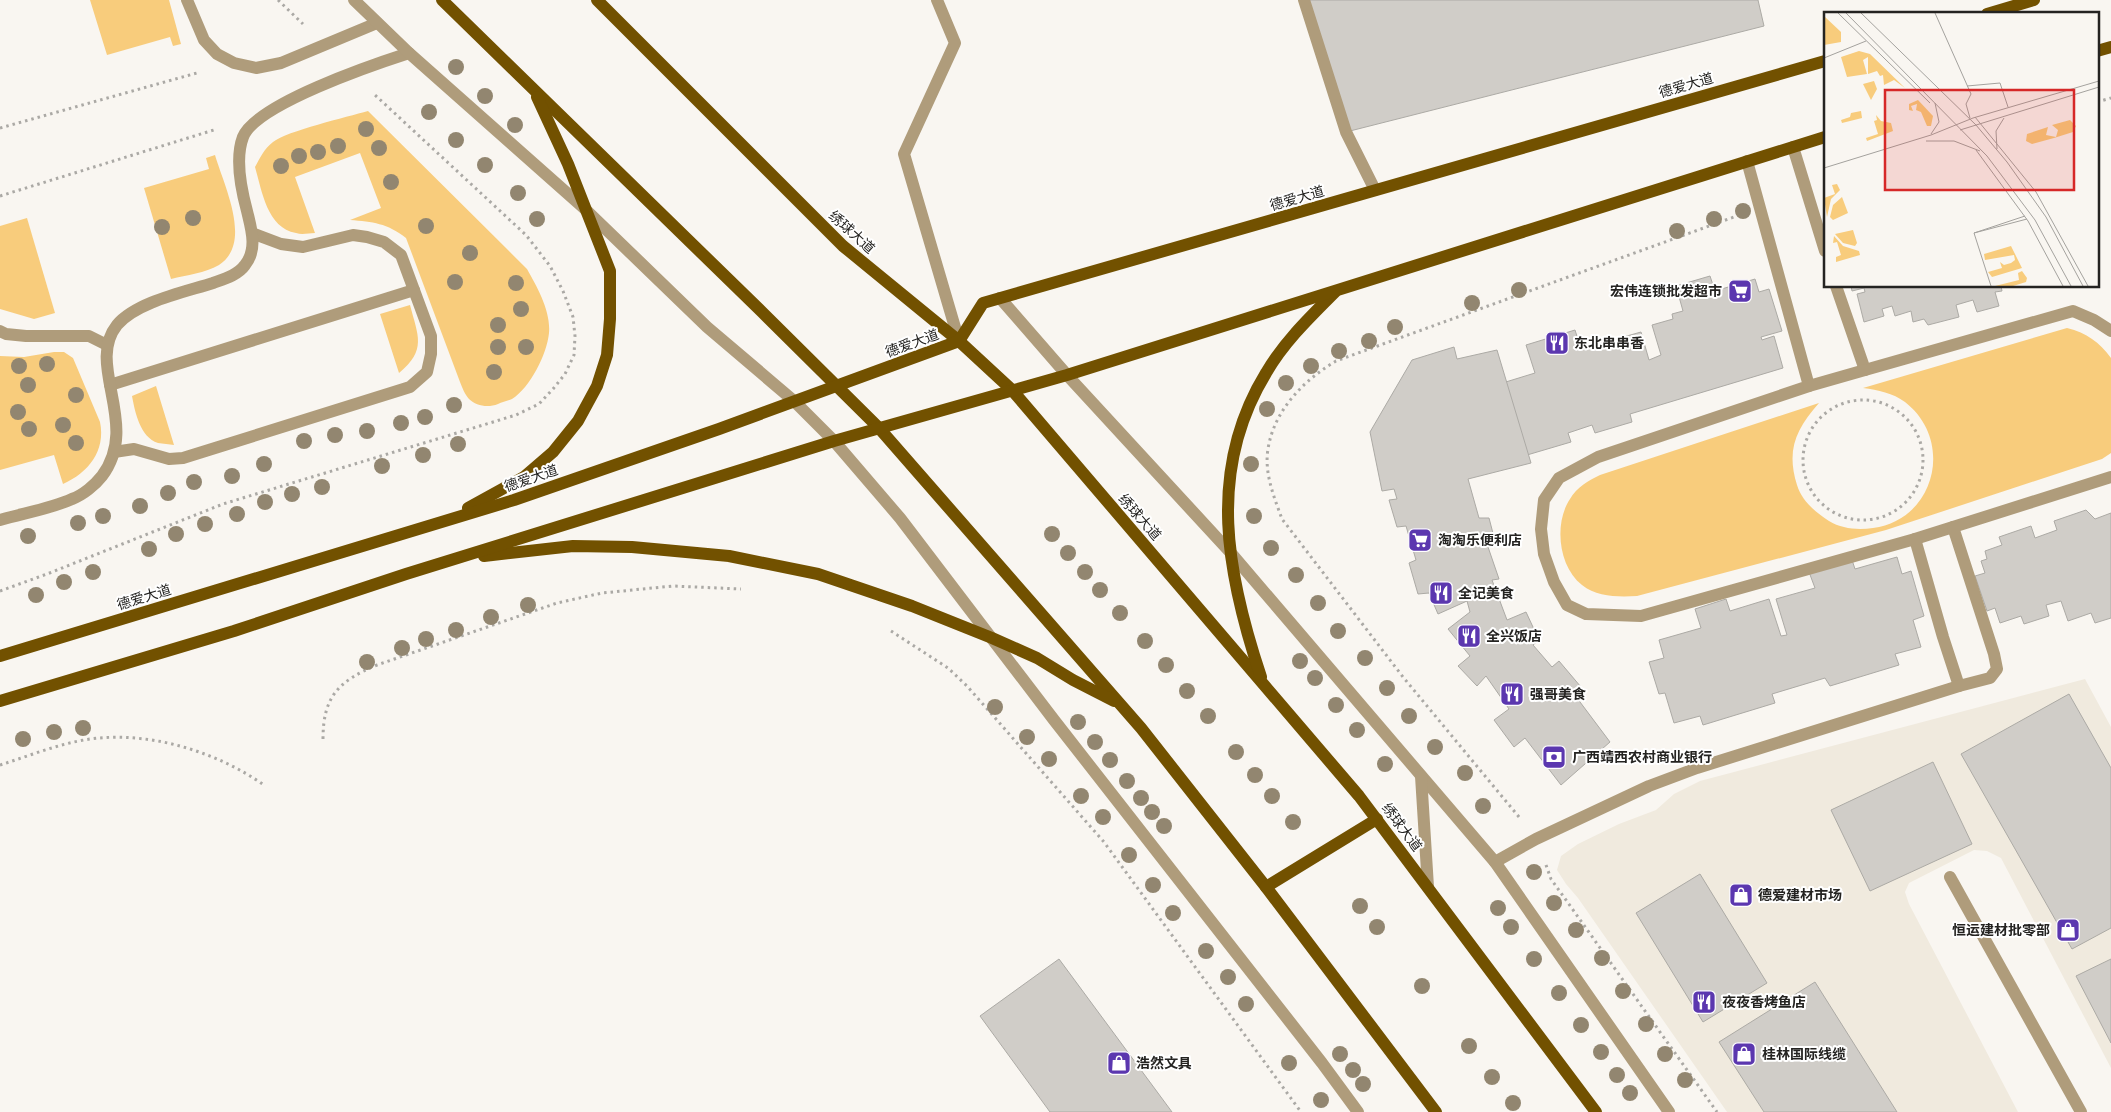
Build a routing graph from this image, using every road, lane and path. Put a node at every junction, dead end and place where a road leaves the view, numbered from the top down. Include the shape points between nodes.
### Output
1 (187, 0) edge
2 (278, 0) edge
3 (354, 0) edge
4 (442, 0) edge
5 (597, 0) edge
6 (937, 0) edge
7 (1304, 0) edge
8 (2034, 0) edge
9 (1994, 12) edge
10 (377, 23) junction
11 (324, 44) junction
12 (2111, 47) edge
13 (2098, 51) edge
14 (409, 52) junction
15 (1824, 60) edge
16 (234, 63) junction
17 (352, 72) junction
18 (532, 88) junction
19 (2111, 98) edge
20 (2098, 102) edge
21 (259, 118) junction
22 (0, 128) edge
23 (1824, 137) edge
24 (1793, 147) junction
25 (1747, 161) junction
26 (1375, 190) junction
27 (0, 196) edge
28 (1760, 207) junction
29 (585, 210) junction
30 (252, 232) junction
31 (1824, 248) edge
32 (1837, 288) edge
33 (414, 290) junction
34 (1337, 290) junction
35 (1000, 298) junction
36 (0, 331) edge
37 (2111, 331) edge
38 (959, 341) junction
39 (107, 345) junction
40 (1865, 370) junction
41 (1067, 374) junction
42 (110, 385) junction
43 (1810, 386) junction
44 (836, 387) junction
45 (1012, 390) junction
46 (794, 401) junction
47 (1842, 403) joint
48 (879, 428) junction
49 (834, 441) junction
50 (114, 452) junction
51 (2111, 477) edge
52 (0, 520) edge
53 (443, 522) junction
54 (1953, 527) junction
55 (1915, 539) junction
56 (1230, 552) junction
57 (450, 561) junction
58 (747, 590) dead end
59 (0, 591) edge
60 (890, 630) dead end
61 (992, 638) junction
62 (0, 656) edge
63 (1264, 684) junction
64 (1959, 686) junction
65 (0, 701) edge
66 (1122, 705) junction
67 (323, 739) dead end
68 (0, 765) edge
69 (1421, 776) junction
70 (264, 785) dead end
71 (1377, 820) junction
72 (1536, 838) junction
73 (1495, 862) junction
74 (1950, 877) dead end
75 (1266, 887) junction
76 (1428, 887) junction
77 (1301, 1112) edge
78 (1358, 1112) edge
79 (1436, 1112) edge
80 (1596, 1112) edge
81 (1669, 1112) edge
82 (1717, 1112) edge
83 (2081, 1112) edge

1 - 16 street via 204,40 217,54
2 - 11 path
3 - 10 street
4 - 18 main road
5 - 38 main road, 绣球大道 via 843,246
6 - 38 street via 955,43 904,154
7 - 26 street via 1346,132
8 - 9 main road
10 - 11 street
10 - 14 street
11 - 16 street via 281,63 256,68
12 - 13 main road
14 - 17 street
14 - 29 street
15 - 26 main road, 德爱大道
16 - 22 path
17 - 21 street
17 - 59 path via 526,235 550,266 573,317 574,356 564,374 539,404 516,415 223,504
18 - 29 main road via 568,164
18 - 44 main road
19 - 20 path
21 - 27 path
21 - 30 street via 244,135 239,152 243,197
23 - 24 main road
24 - 25 main road
24 - 31 street
25 - 28 street
25 - 34 main road
26 - 35 main road, 德爱大道
28 - 43 street
28 - 72 path via 1336,361 1297,390 1275,428 1268,449 1268,470 1282,519 1403,677
29 - 46 street via 707,327
29 - 53 main road via 610,271 607,355 597,386 578,421 553,452 524,477
30 - 33 street via 281,244 303,248 353,235 384,242 401,255
30 - 39 street via 252,250 245,265 232,276 127,315 116,326
32 - 40 street
33 - 42 street
33 - 50 street via 431,336 431,354 427,372 410,387 183,458 169,459 134,449
34 - 41 main road
34 - 56 main road via 1289,340 1252,398 1234,449 1228,514
35 - 38 main road, 德爱大道 via 983,303
35 - 41 street
36 - 39 street via 26,336 89,336
37 - 40 street via 2073,311
38 - 44 main road, 德爱大道
38 - 45 main road, 绣球大道
39 - 42 street
40 - 43 street
41 - 45 main road
41 - 56 street
42 - 50 street via 116,410
43 - 55 street via 1598,457 1560,478 1544,500 1541,529 1544,554 1567,605 1586,614 1640,616
44 - 46 main road, 德爱大道
44 - 48 main road
45 - 48 main road
45 - 63 main road, 绣球大道
46 - 49 street
46 - 53 main road, 德爱大道
47 - 47 path via 1824,413 1811,428 1804,446 1803,467 1808,486 1820,502 1836,514 1855,521 1875,520 1894,513 1909,500 1920,483 1924,464 1922,444 1914,426 1900,411 1882,402
48 - 49 main road
48 - 66 main road
49 - 57 main road
49 - 61 street via 900,518
50 - 52 street via 108,468 96,483 73,499
51 - 54 street
53 - 62 main road, 德爱大道
54 - 55 street
54 - 64 street via 1997,669 1990,678
55 - 64 street
56 - 63 main road via 1236,593
56 - 69 street
57 - 61 main road via 573,546 632,547 729,556 818,574
57 - 65 main road via 234,631
58 - 67 path via 672,586 602,593 557,604 377,665 340,685 329,703 323,723
60 - 77 path via 948,668 967,686 1104,842
61 - 66 main road via 1037,658
61 - 78 street
63 - 71 main road, 绣球大道
64 - 72 street via 1689,771
66 - 75 main road
68 - 70 path via 69,743 129,738 188,748 242,769
69 - 73 street
69 - 76 street
71 - 75 main road
71 - 76 main road, 绣球大道
72 - 73 street
72 - 82 path via 1551,879
73 - 81 street
74 - 83 street
75 - 79 main road
76 - 80 main road, 绣球大道

